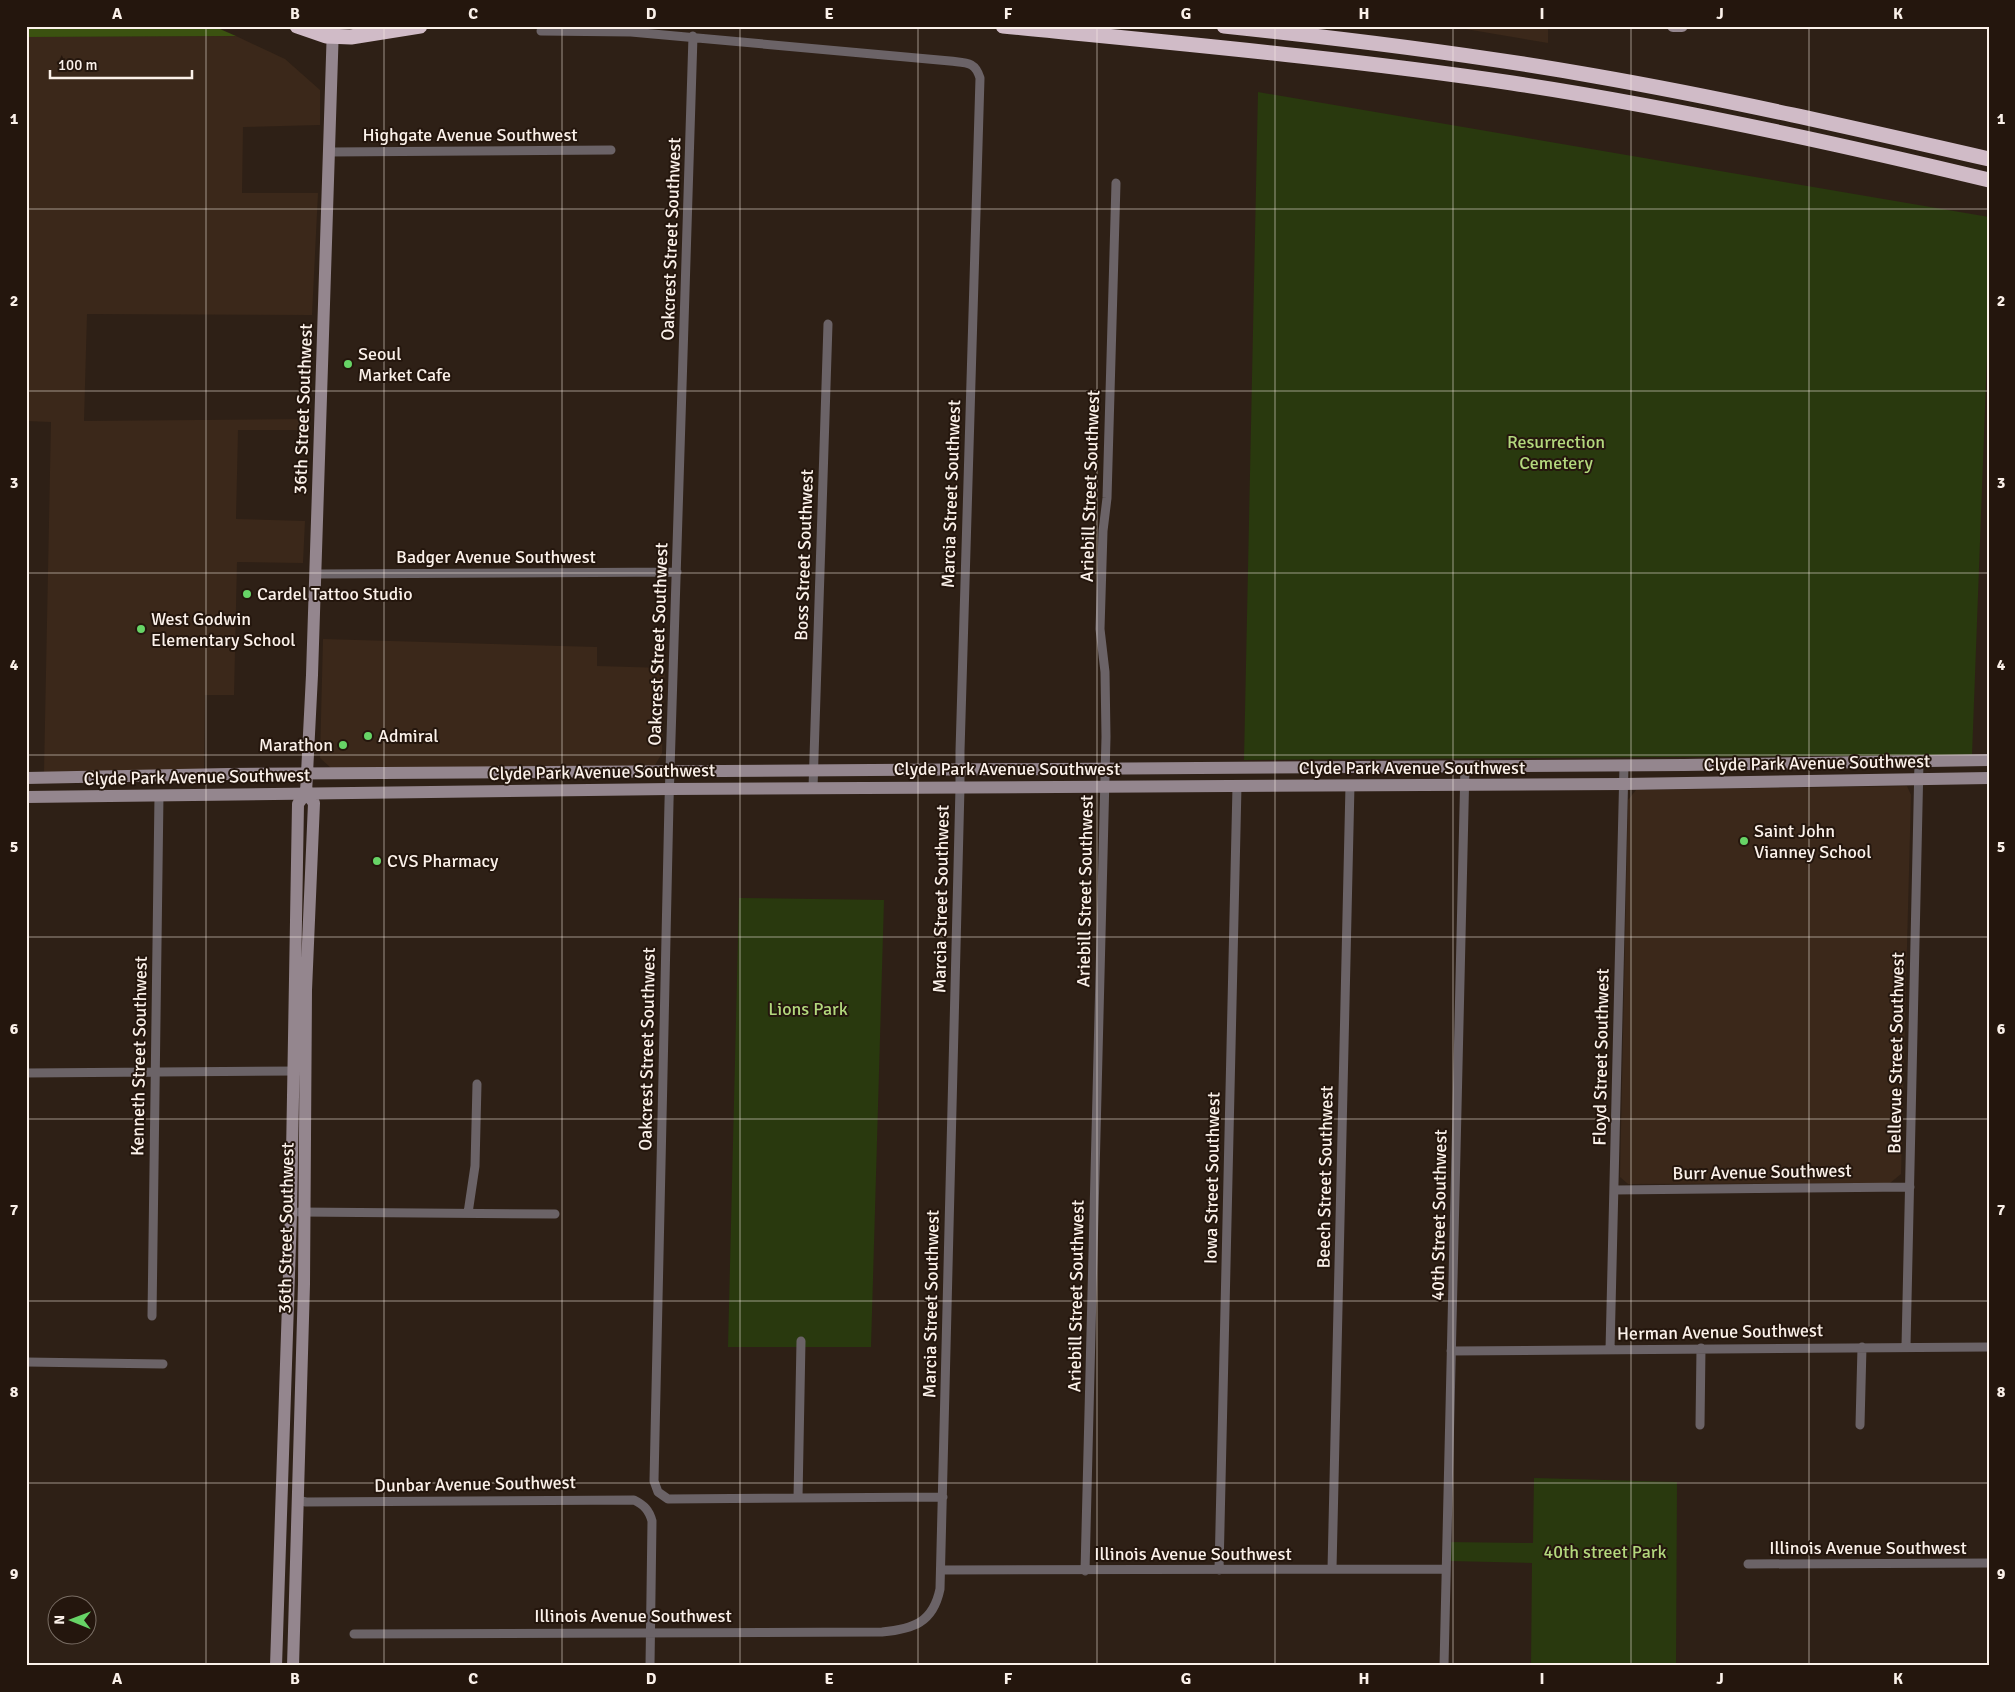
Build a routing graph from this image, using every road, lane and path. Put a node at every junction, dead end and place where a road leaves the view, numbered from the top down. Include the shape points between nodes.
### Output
1 (297, 26) edge
2 (420, 26) edge
3 (1003, 26) edge
4 (1224, 26) edge
5 (1673, 26) edge
6 (1682, 26) edge
7 (541, 31) dead end
8 (333, 32) edge
9 (693, 36) junction
10 (1890, 136) junction
11 (611, 150) dead end
12 (330, 152) junction
13 (1989, 152) edge
14 (1989, 159) edge
15 (1116, 182) dead end
16 (1989, 182) edge
17 (828, 324) dead end
18 (677, 572) junction
19 (315, 574) junction
20 (1989, 760) edge
21 (1919, 762) junction
22 (1624, 765) junction
23 (1465, 766) junction
24 (1105, 769) junction
25 (960, 770) junction
26 (670, 771) junction
27 (814, 771) junction
28 (307, 774) junction
29 (26, 778) edge
30 (1989, 778) edge
31 (1919, 779) junction
32 (1465, 784) junction
33 (1624, 784) junction
34 (1350, 785) junction
35 (1237, 786) junction
36 (960, 787) junction
37 (1104, 787) junction
38 (813, 788) junction
39 (670, 789) junction
40 (306, 793) junction
41 (159, 795) junction
42 (26, 797) edge
43 (299, 1071) junction
44 (155, 1072) junction
45 (26, 1073) edge
46 (477, 1084) dead end
47 (1910, 1187) junction
48 (1614, 1190) junction
49 (305, 1211) junction
50 (291, 1213) junction
51 (468, 1213) junction
52 (555, 1214) dead end
53 (152, 1316) dead end
54 (801, 1340) dead end
55 (1906, 1346) junction
56 (1862, 1347) junction
57 (1989, 1347) edge
58 (1701, 1348) junction
59 (1610, 1350) junction
60 (1452, 1351) junction
61 (26, 1362) edge
62 (162, 1364) dead end
63 (1700, 1425) dead end
64 (1860, 1425) dead end
65 (798, 1498) junction
66 (943, 1498) junction
67 (297, 1500) junction
68 (1989, 1563) edge
69 (1748, 1564) dead end
70 (1332, 1569) junction
71 (1446, 1569) junction
72 (941, 1570) junction
73 (1219, 1570) junction
74 (1086, 1571) junction
75 (910, 1627) joint
76 (651, 1632) junction
77 (354, 1634) dead end
78 (276, 1666) edge
79 (293, 1666) edge
80 (650, 1666) edge
81 (1444, 1666) edge

1 - 8 highway
2 - 8 highway via 375,34
3 - 16 highway via 1354,62 1514,84 1761,128
4 - 10 highway via 1452,54 1595,76
5 - 6 main road
7 - 9 street
8 - 12 main road, 36th Street Southwest
9 - 18 street, Oakcrest Street Southwest
9 - 25 street, Marcia Street Southwest via 950,61 972,64 978,69
10 - 13 highway
10 - 14 highway
11 - 12 street, Highgate Avenue Southwest
12 - 19 main road, 36th Street Southwest
15 - 24 street, Ariebill Street Southwest via 1100,629 1105,672
17 - 27 street, Boss Street Southwest
18 - 19 street, Badger Avenue Southwest
18 - 26 street, Oakcrest Street Southwest
19 - 28 main road, 36th Street Southwest
20 - 21 main road, Clyde Park Avenue Southwest
21 - 22 main road, Clyde Park Avenue Southwest
21 - 31 street, Bellevue Street Southwest
22 - 23 main road, Clyde Park Avenue Southwest
22 - 33 street, Floyd Street Southwest
23 - 24 main road, Clyde Park Avenue Southwest
23 - 32 street, 40th Street Southwest
24 - 25 main road, Clyde Park Avenue Southwest
24 - 37 street, Ariebill Street Southwest
25 - 27 main road, Clyde Park Avenue Southwest
25 - 36 street, Marcia Street Southwest
26 - 27 main road, Clyde Park Avenue Southwest
26 - 28 main road, Clyde Park Avenue Southwest
26 - 39 street, Oakcrest Street Southwest
27 - 38 street, Boss Street Southwest
28 - 29 main road, Clyde Park Avenue Southwest
28 - 40 main road, 36th Street Southwest
30 - 31 main road, Clyde Park Avenue Southwest
31 - 33 main road, Clyde Park Avenue Southwest
31 - 47 street, Bellevue Street Southwest
32 - 33 main road, Clyde Park Avenue Southwest
32 - 34 main road, Clyde Park Avenue Southwest
32 - 60 street, 40th Street Southwest
33 - 48 street, Floyd Street Southwest
34 - 35 main road, Clyde Park Avenue Southwest
34 - 70 street, Beech Street Southwest
35 - 37 main road, Clyde Park Avenue Southwest
35 - 73 street, Iowa Street Southwest
36 - 37 main road, Clyde Park Avenue Southwest
36 - 38 main road, Clyde Park Avenue Southwest
36 - 66 street, Marcia Street Southwest
37 - 74 street, Ariebill Street Southwest
38 - 39 main road, Clyde Park Avenue Southwest
39 - 40 main road, Clyde Park Avenue Southwest
39 - 65 street, Oakcrest Street Southwest via 654,1481 658,1492 668,1499
40 - 41 main road, Clyde Park Avenue Southwest
40 - 43 main road, 36th Street Southwest via 298,804
41 - 42 main road, Clyde Park Avenue Southwest
41 - 44 street, Kenneth Street Southwest
43 - 44 street
43 - 49 main road, 36th Street Southwest
43 - 50 main road, 36th Street Southwest
44 - 45 street
44 - 53 street, Kenneth Street Southwest
46 - 51 street via 475,1166
47 - 48 street, Burr Avenue Southwest
47 - 55 street, Bellevue Street Southwest
48 - 59 street, Floyd Street Southwest
49 - 50 street
49 - 51 street
49 - 67 main road, 36th Street Southwest
50 - 78 main road, 36th Street Southwest
51 - 52 street
54 - 65 street
55 - 56 street, Herman Avenue Southwest
55 - 57 street, Herman Avenue Southwest
56 - 58 street, Herman Avenue Southwest
56 - 64 street
58 - 59 street, Herman Avenue Southwest
58 - 63 street
59 - 60 street, Herman Avenue Southwest
60 - 71 street, 40th Street Southwest
61 - 62 street
65 - 66 street
66 - 72 street, Marcia Street Southwest
67 - 76 street, Dunbar Avenue Southwest via 634,1500 650,1512 652,1521
67 - 79 main road, 36th Street Southwest
68 - 69 street, Illinois Avenue Southwest
70 - 71 street, Illinois Avenue Southwest
70 - 73 street, Illinois Avenue Southwest
71 - 81 street, 40th Street Southwest
72 - 74 street, Illinois Avenue Southwest
72 - 75 street, Marcia Street Southwest via 934,1608 920,1623
73 - 74 street, Illinois Avenue Southwest
75 - 76 street, Illinois Avenue Southwest via 882,1632
76 - 77 street, Illinois Avenue Southwest
76 - 80 street

